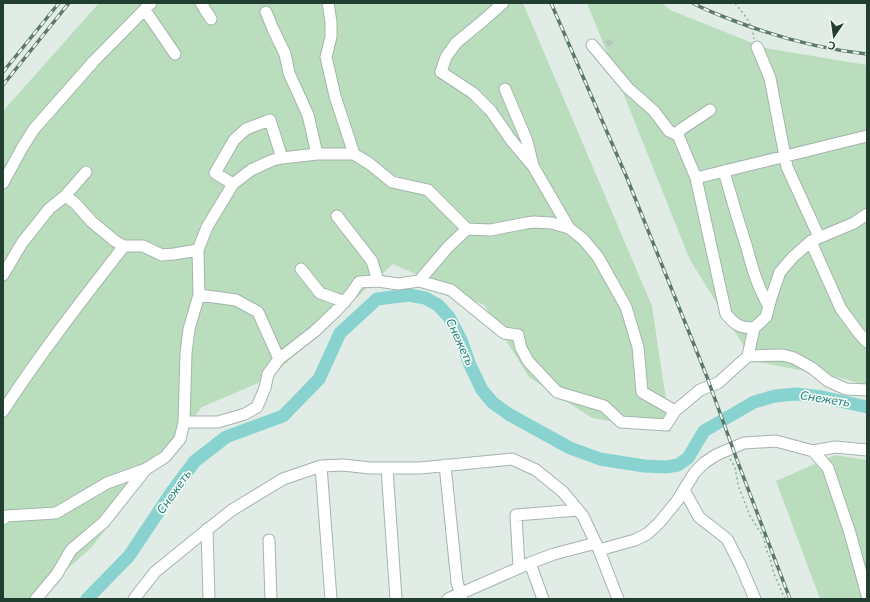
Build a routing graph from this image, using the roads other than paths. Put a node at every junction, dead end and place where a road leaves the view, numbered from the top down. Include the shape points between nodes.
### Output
1 (202, 3) edge
2 (328, 3) edge
3 (502, 3) edge
4 (148, 6) edge
5 (266, 12) dead end
6 (211, 19) dead end
7 (592, 45) dead end
8 (757, 47) road end
9 (174, 54) dead end
10 (506, 89) dead end
11 (710, 110) dead end
12 (678, 135) junction
13 (867, 136) edge
14 (317, 154) junction
15 (354, 154) junction
16 (785, 156) junction
17 (282, 158) junction
18 (533, 166) junction
19 (724, 171) junction
20 (86, 172) dead end
21 (696, 178) junction
22 (3, 183) edge
23 (233, 184) junction
24 (65, 196) junction
25 (867, 214) edge
26 (337, 216) dead end
27 (569, 228) junction
28 (467, 229) junction
29 (815, 239) junction
30 (124, 246) junction
31 (198, 250) junction
32 (301, 269) dead end
33 (3, 276) edge
34 (378, 281) junction
35 (419, 281) junction
36 (199, 295) junction
37 (344, 302) junction
38 (769, 306) junction
39 (754, 328) junction
40 (867, 342) edge
41 (748, 356) junction
42 (279, 358) junction
43 (867, 390) edge
44 (3, 411) edge
45 (675, 411) junction
46 (184, 422) junction
47 (867, 450) edge
48 (812, 451) junction
49 (445, 465) junction
50 (321, 466) junction
51 (387, 468) junction
52 (146, 469) junction
53 (684, 490) junction
54 (578, 510) junction
55 (3, 519) edge
56 (208, 529) junction
57 (269, 540) dead end
58 (597, 547) junction
59 (524, 565) junction
60 (143, 594) edge
61 (867, 595) edge
62 (461, 596) edge
63 (36, 599) edge
64 (134, 599) edge
65 (209, 599) edge
66 (271, 599) edge
67 (331, 599) edge
68 (396, 599) edge
69 (448, 599) edge
70 (543, 599) edge
71 (618, 599) edge
72 (755, 599) edge

1 - 6 street
2 - 15 street via 331,37 326,57 335,96
3 - 18 street via 456,43 446,57 441,72 474,93
4 - 9 street
4 - 22 street via 94,61 34,129
5 - 14 street via 308,115
7 - 12 street via 628,88 654,111 669,131
8 - 16 street via 770,78
10 - 18 street via 527,141
11 - 12 street via 680,130
12 - 21 street
13 - 16 street
14 - 15 street
14 - 17 street
15 - 28 street via 392,182 428,190
16 - 19 street
16 - 29 street
17 - 23 street via 250,170
17 - 23 street via 270,120 246,129 234,140 215,173
18 - 27 street
19 - 21 street
19 - 38 street via 755,277
20 - 24 street
21 - 39 street via 726,314 734,324
23 - 31 street via 207,227
24 - 30 street via 92,222
24 - 33 street via 49,209 22,243
25 - 29 street via 854,223
26 - 34 street via 372,261
27 - 28 street via 552,223 534,222 491,230
27 - 45 street via 583,239 598,257 626,307 638,347 642,392
28 - 35 street
29 - 38 street via 780,272
29 - 40 street via 815,251 842,309
30 - 31 street via 143,246 162,255
30 - 44 street via 75,309
31 - 36 street
32 - 37 street via 320,293
34 - 35 street via 398,284
34 - 37 street via 359,282
35 - 45 street via 451,290 504,333 518,335 528,361 557,392 604,406 621,422 666,426
36 - 42 street via 236,300 258,312
36 - 46 street via 189,329 186,353
37 - 42 street via 315,331
38 - 39 street via 766,317
39 - 41 street
41 - 43 street via 783,355 794,358 828,381 846,389
41 - 45 street via 718,383 700,390
42 - 46 street via 268,374 257,408 218,422
46 - 52 street via 180,439 165,457
47 - 48 street via 835,447
48 - 53 street via 776,441 744,443 704,463
48 - 61 street via 828,468
49 - 51 street
49 - 54 street via 512,459 536,470 563,492
49 - 62 street via 457,582
50 - 51 street
50 - 56 street via 283,479 232,510
50 - 67 street
51 - 68 street
52 - 55 street via 106,483 56,513 6,516
52 - 63 street via 104,522 71,550 57,574
53 - 58 street via 664,517 647,534 635,540
53 - 72 street via 699,517 728,539
54 - 58 street
54 - 59 street via 516,515
56 - 60 street via 155,572
56 - 65 street
57 - 66 street
58 - 59 street via 554,554
58 - 71 street
59 - 62 street
59 - 70 street
60 - 64 street
62 - 69 street

